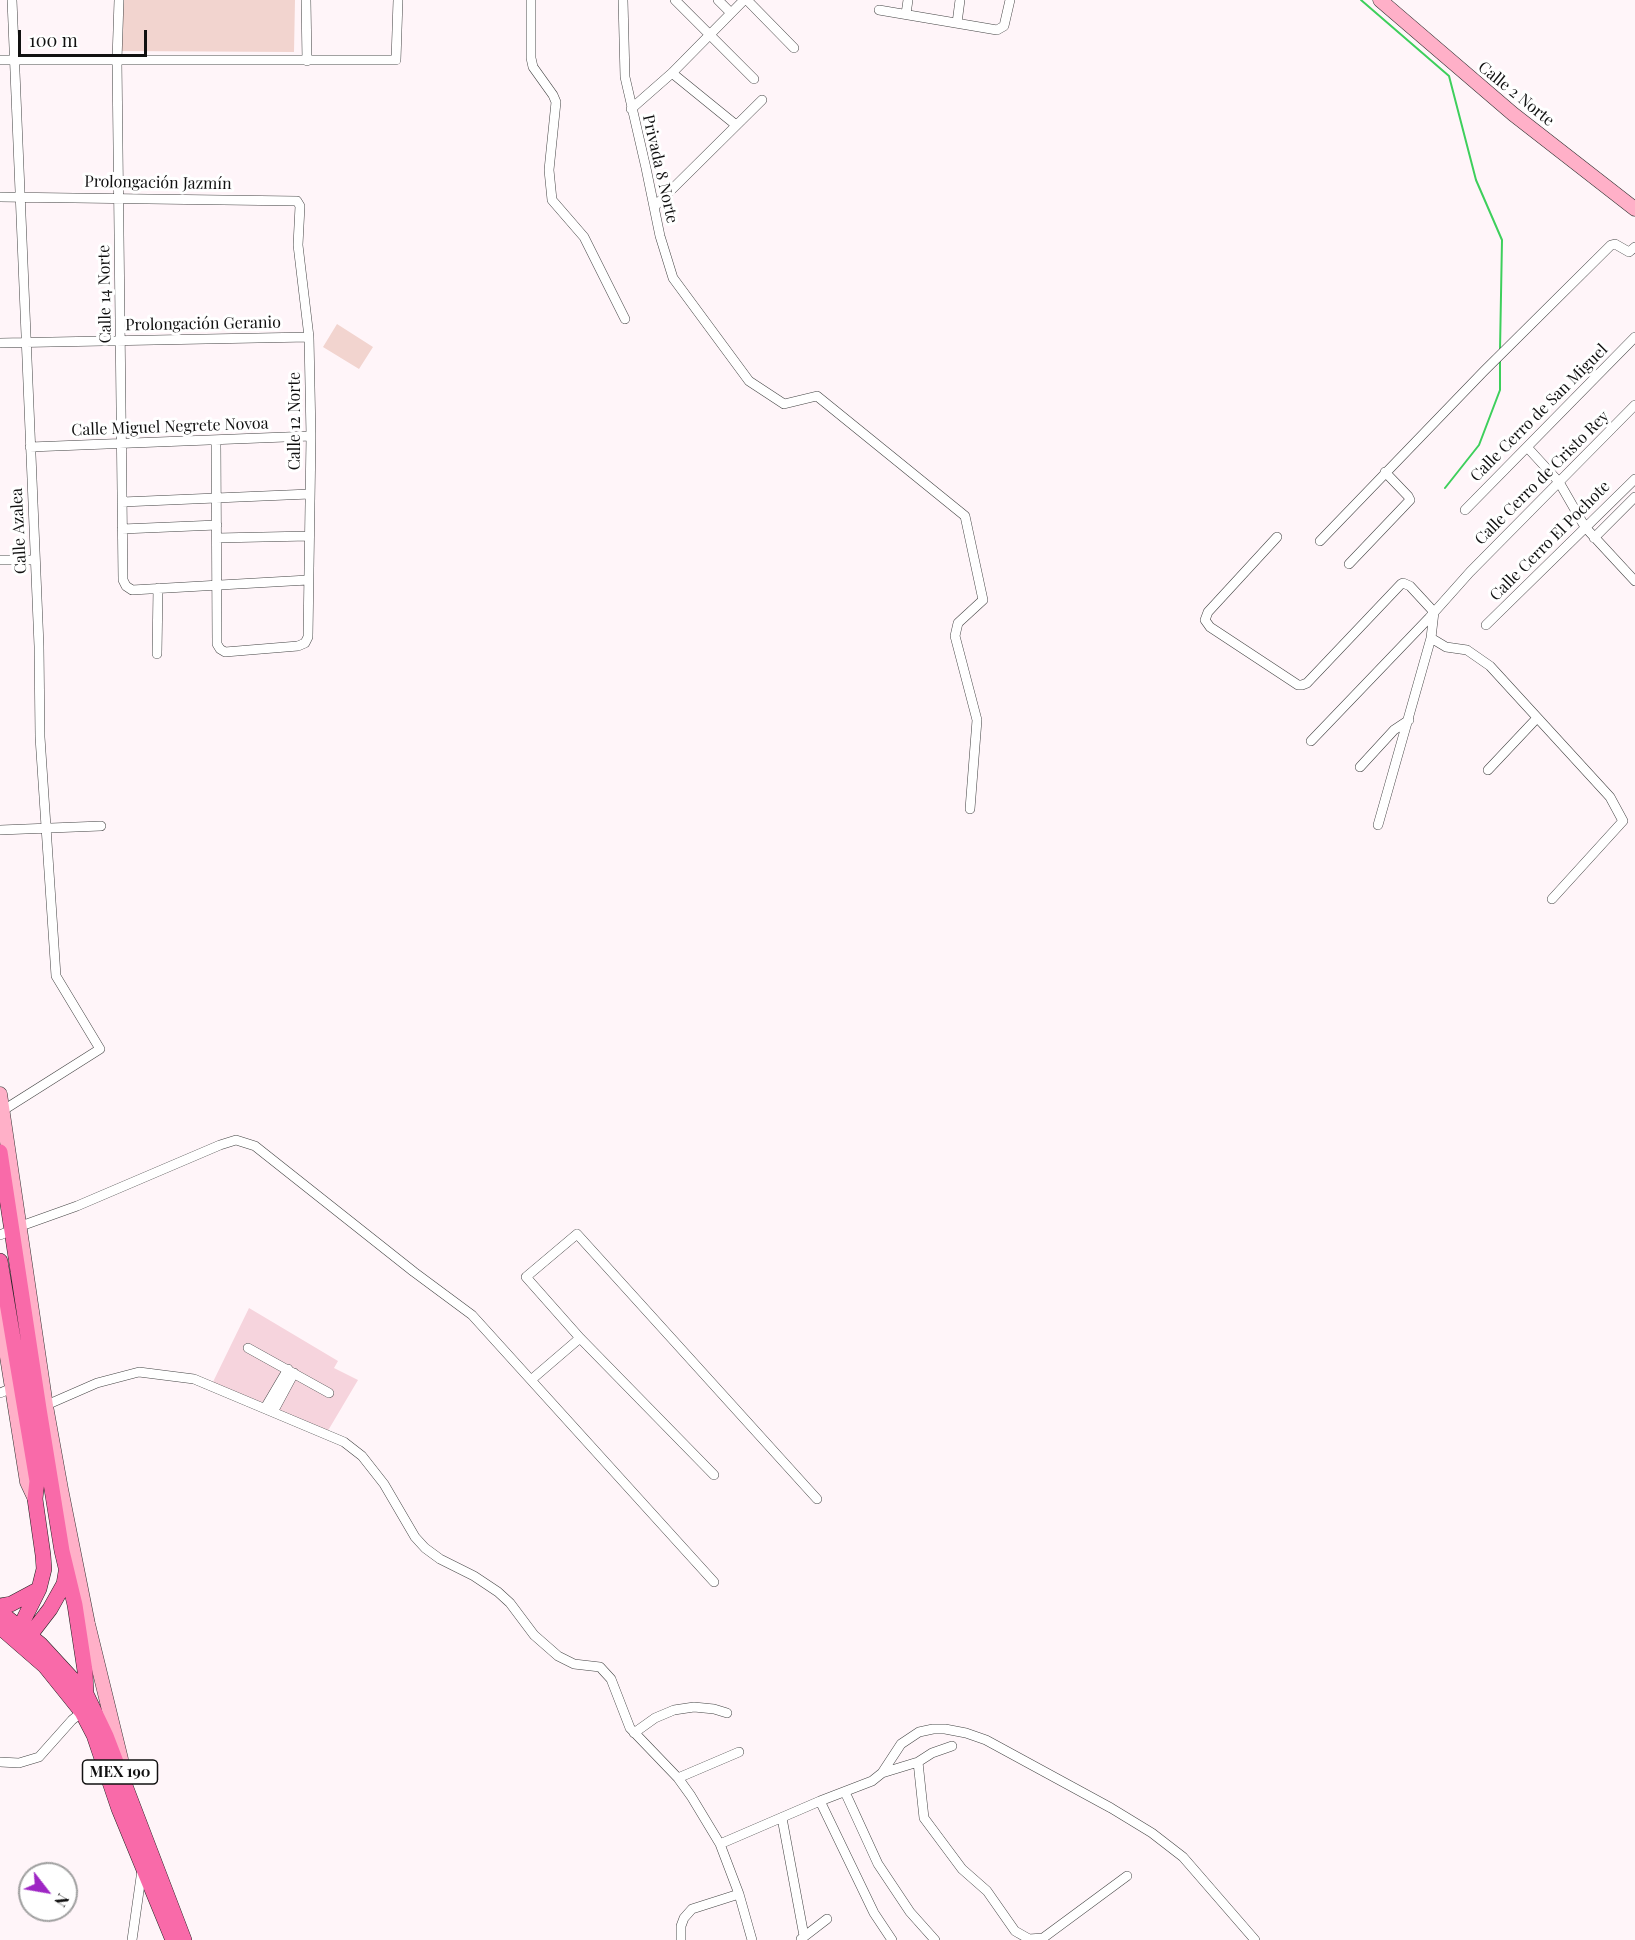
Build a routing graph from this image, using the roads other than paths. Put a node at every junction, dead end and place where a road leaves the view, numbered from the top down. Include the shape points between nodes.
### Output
1 (12, 0) edge
2 (119, 0) edge
3 (306, 0) edge
4 (398, 0) edge
5 (531, 0) edge
6 (623, 0) edge
7 (675, 0) edge
8 (718, 0) edge
9 (746, 0) edge
10 (908, 0) edge
11 (960, 0) edge
12 (1010, 0) edge
13 (1380, 0) edge
14 (879, 10) dead end
15 (731, 14) junction
16 (906, 14) junction
17 (957, 23) junction
18 (709, 35) junction
19 (794, 48) dead end
20 (0, 60) edge
21 (13, 60) junction
22 (117, 60) junction
23 (307, 61) junction
24 (672, 73) junction
25 (754, 79) dead end
26 (762, 100) dead end
27 (631, 109) junction
28 (736, 125) junction
29 (19, 196) junction
30 (0, 197) edge
31 (118, 197) junction
32 (297, 201) joint
33 (654, 207) junction
34 (1635, 209) edge
35 (1635, 247) edge
36 (625, 319) dead end
37 (309, 337) junction
38 (1635, 337) edge
39 (121, 341) junction
40 (0, 343) edge
41 (25, 343) junction
42 (1635, 405) edge
43 (311, 436) junction
44 (216, 440) junction
45 (122, 444) junction
46 (30, 447) junction
47 (1527, 447) junction
48 (1385, 472) junction
49 (1635, 479) edge
50 (1559, 482) junction
51 (310, 494) junction
52 (1635, 497) edge
53 (216, 498) junction
54 (122, 502) junction
55 (1465, 510) dead end
56 (217, 525) junction
57 (1585, 527) junction
58 (122, 529) junction
59 (309, 536) junction
60 (1277, 537) dead end
61 (217, 538) junction
62 (1594, 538) junction
63 (1320, 541) dead end
64 (0, 560) edge
65 (35, 560) junction
66 (1349, 564) dead end
67 (1633, 574) edge
68 (308, 580) junction
69 (217, 585) junction
70 (158, 588) junction
71 (1434, 612) junction
72 (1486, 625) dead end
73 (1431, 638) junction
74 (157, 654) dead end
75 (1537, 718) junction
76 (1409, 720) junction
77 (1311, 741) dead end
78 (1360, 767) dead end
79 (1488, 770) dead end
80 (970, 809) dead end
81 (1378, 825) dead end
82 (101, 826) dead end
83 (45, 829) junction
84 (0, 830) edge
85 (1552, 899) dead end
86 (0, 1094) edge
87 (2, 1111) junction
88 (0, 1152) edge
89 (11, 1230) edge
90 (0, 1261) edge
91 (0, 1313) edge
92 (580, 1338) junction
93 (248, 1348) dead end
94 (291, 1371) junction
95 (531, 1380) junction
96 (6, 1391) edge
97 (329, 1393) dead end
98 (37, 1410) junction
99 (269, 1410) junction
100 (714, 1475) dead end
101 (35, 1499) junction
102 (817, 1499) dead end
103 (70, 1536) junction
104 (67, 1571) junction
105 (714, 1582) dead end
106 (39, 1589) junction
107 (0, 1606) edge
108 (0, 1612) edge
109 (17, 1634) edge
110 (86, 1694) junction
111 (82, 1712) junction
112 (728, 1713) dead end
113 (634, 1733) junction
114 (952, 1746) dead end
115 (739, 1752) dead end
116 (0, 1762) edge
117 (918, 1762) junction
118 (882, 1773) junction
119 (678, 1779) junction
120 (845, 1792) junction
121 (820, 1801) junction
122 (134, 1811) junction
123 (782, 1818) junction
124 (720, 1844) junction
125 (150, 1854) junction
126 (142, 1868) junction
127 (1127, 1876) dead end
128 (739, 1894) junction
129 (827, 1918) dead end
130 (802, 1938) edge
131 (132, 1940) edge
132 (173, 1940) edge
133 (184, 1940) edge
134 (681, 1940) edge
135 (752, 1940) edge
136 (892, 1940) edge
137 (935, 1940) edge
138 (1255, 1940) edge

1 - 21 street, Calle Azalea
2 - 22 street, Calle 14 Norte
3 - 23 street
4 - 23 street via 396,60
5 - 36 street via 533,67 556,102 549,170 552,200 584,237
6 - 27 street, Privada 8 Norte via 625,77
7 - 18 street
8 - 15 street
9 - 15 street
9 - 19 street
10 - 16 street
11 - 17 street
12 - 17 street via 1001,30
13 - 34 street, Calle 2 Norte via 1513,114
14 - 16 street
15 - 18 street
16 - 17 street
18 - 24 street
18 - 25 street
20 - 21 street
21 - 22 street
21 - 29 street, Calle Azalea
22 - 23 street
22 - 31 street, Calle 14 Norte
24 - 27 street
24 - 28 street
26 - 28 street
27 - 33 street, Privada 8 Norte
28 - 33 street
29 - 30 street, Prolongación Jazmín
29 - 31 street, Prolongación Jazmín
29 - 41 street, Calle Azalea
31 - 32 street, Prolongación Jazmín
31 - 39 street, Calle 14 Norte
32 - 37 street, Calle 12 Norte
33 - 80 street, Privada 8 Norte via 673,278 749,381 784,404 817,396 965,516 983,600 958,623 955,636 977,720
35 - 48 street via 1629,252 1611,245
37 - 39 street, Prolongación Geranio
37 - 43 street, Calle 12 Norte
38 - 47 street, Calle Cerro de San Miguel
39 - 41 street, Prolongación Geranio
39 - 45 street, Calle 14 Norte
40 - 41 street, Prolongación Geranio
41 - 46 street, Calle Azalea
42 - 50 street, Calle Cerro de Cristo Rey
43 - 44 street, Calle Miguel Negrete Novoa
43 - 51 street, Calle 12 Norte
44 - 45 street, Calle Miguel Negrete Novoa
44 - 53 street
45 - 46 street, Calle Miguel Negrete Novoa
45 - 54 street, Calle 14 Norte
46 - 65 street, Calle Azalea
47 - 50 street
47 - 55 street, Calle Cerro de San Miguel
48 - 63 street
48 - 66 street via 1410,501
49 - 57 street, Calle Cerro El Pochote
50 - 57 street
50 - 71 street, Calle Cerro de Cristo Rey
51 - 53 street
51 - 59 street, Calle 12 Norte
52 - 62 street, Calle Cerro El Pochote
53 - 54 street
53 - 56 street
54 - 58 street, Calle 14 Norte
56 - 58 street
56 - 61 street
57 - 62 street
57 - 72 street, Calle Cerro El Pochote
58 - 70 street, Calle 14 Norte via 126,586 132,590
59 - 61 street
59 - 68 street, Calle 12 Norte
60 - 71 street via 1205,620 1298,685 1307,683 1401,584 1410,586
61 - 69 street
62 - 67 street
64 - 65 street
65 - 83 street, Calle Azalea
68 - 69 street
68 - 69 street, Calle 12 Norte via 305,643 225,652 217,644
69 - 70 street
70 - 74 street
71 - 73 street
71 - 77 street, Calle Cerro de Cristo Rey
73 - 75 street via 1446,647 1467,650 1490,666
73 - 76 street
75 - 79 street
75 - 85 street via 1610,797 1623,821
76 - 78 street via 1394,730
76 - 81 street
82 - 83 street
83 - 84 street
83 - 87 street, Calle Azalea via 56,976 100,1049
86 - 87 street
87 - 89 street
88 - 89 main road
89 - 95 street via 236,1140 255,1146 472,1315
89 - 98 main road
90 - 98 main road
91 - 96 street
92 - 95 street
92 - 100 street
92 - 102 street via 526,1277 577,1234
93 - 94 street
94 - 97 street
94 - 99 street
95 - 105 street
96 - 101 street via 27,1482
98 - 99 street via 98,1383 139,1372 194,1378
98 - 101 main road
98 - 103 street
98 - 104 main road
99 - 113 street via 344,1442 362,1456 425,1548 498,1592 534,1635 558,1656 574,1664 600,1667 611,1679
101 - 106 main road via 44,1555
103 - 104 main road
103 - 122 street
104 - 109 main road via 58,1595
104 - 110 main road
106 - 107 main road
106 - 109 main road
108 - 109 main road, MEX 190
109 - 110 main road, MEX 190 via 55,1658
109 - 111 main road, MEX 190
110 - 122 main road, MEX 190
111 - 116 street via 39,1757 19,1763
111 - 126 main road, MEX 190
112 - 113 street via 694,1707 674,1710 654,1718
113 - 119 street
114 - 117 street
115 - 119 street
117 - 118 street
117 - 127 street via 924,1818 962,1869 987,1891 1015,1931 1029,1939 1043,1938
118 - 120 street
118 - 138 street via 901,1744 919,1732 945,1729 986,1740 1152,1833 1184,1857
119 - 124 street
120 - 121 street
120 - 137 street via 878,1864 910,1912
121 - 123 street
121 - 136 street via 874,1913
122 - 125 main road, MEX 190
123 - 124 street
123 - 130 street
124 - 128 street
125 - 126 street
125 - 133 main road, MEX 190
126 - 131 street
126 - 132 main road, MEX 190
128 - 134 street via 692,1909 681,1926
128 - 135 street
129 - 130 street

